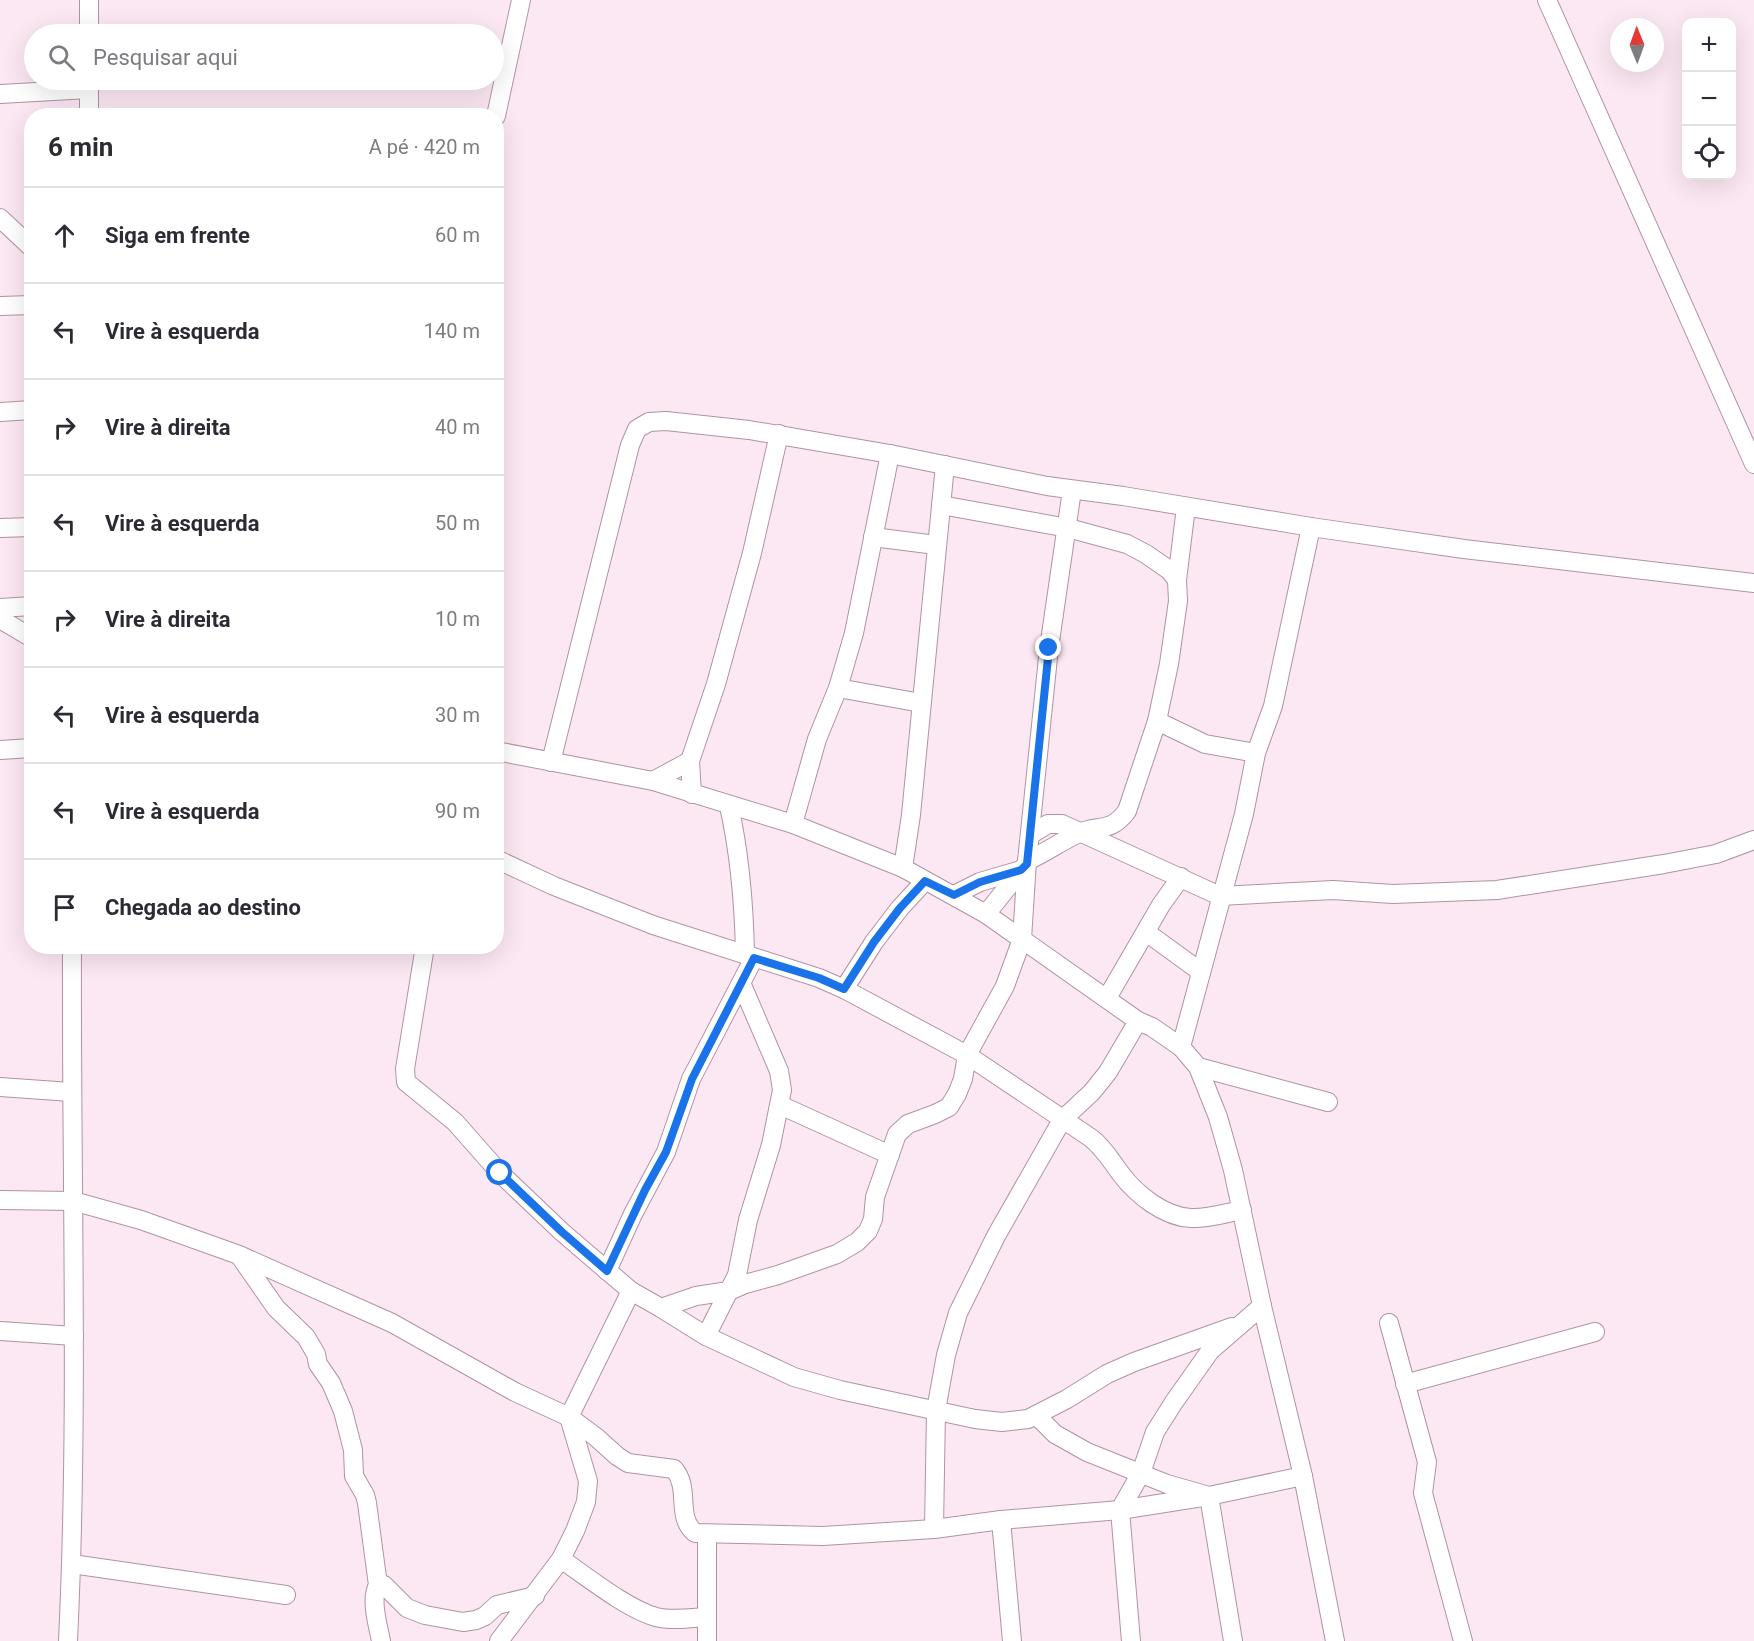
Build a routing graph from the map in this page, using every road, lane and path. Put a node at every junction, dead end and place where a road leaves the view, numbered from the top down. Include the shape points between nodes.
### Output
1 (88, 0) edge
2 (521, 0) edge
3 (1547, 0) edge
4 (89, 24) edge
5 (504, 79) edge
6 (36, 90) edge
7 (89, 90) edge
8 (502, 90) edge
9 (0, 94) edge
10 (89, 108) edge
11 (498, 108) edge
12 (0, 218) edge
13 (24, 240) edge
14 (24, 305) edge
15 (0, 306) edge
16 (24, 410) edge
17 (0, 412) edge
18 (779, 434) junction
19 (890, 454) junction
20 (1754, 464) edge
21 (945, 465) junction
22 (1072, 490) junction
23 (941, 506) junction
24 (1186, 507) junction
25 (24, 527) edge
26 (1311, 527) junction
27 (0, 528) edge
28 (1068, 528) junction
29 (873, 537) junction
30 (936, 545) junction
31 (1177, 580) junction
32 (1754, 583) edge
33 (24, 607) edge
34 (0, 609) edge
35 (0, 619) edge
36 (24, 633) edge
37 (838, 688) junction
38 (921, 703) junction
39 (1157, 721) junction
40 (24, 748) edge
41 (0, 750) edge
42 (504, 753) edge
43 (1256, 753) junction
44 (690, 761) junction
45 (551, 762) junction
46 (653, 782) junction
47 (692, 794) junction
48 (729, 806) junction
49 (793, 824) junction
50 (1078, 833) junction
51 (1030, 835) junction
52 (1754, 840) edge
53 (504, 863) edge
54 (1025, 865) junction
55 (903, 868) junction
56 (1181, 877) junction
57 (925, 881) junction
58 (954, 895) junction
59 (1220, 896) junction
60 (986, 914) junction
61 (1146, 932) junction
62 (1022, 939) junction
63 (742, 953) junction
64 (72, 954) edge
65 (424, 954) edge
66 (1201, 972) junction
67 (742, 985) junction
68 (844, 989) junction
69 (1107, 998) junction
70 (1138, 1021) junction
71 (1181, 1047) junction
72 (967, 1055) junction
73 (1198, 1067) junction
74 (0, 1087) edge
75 (71, 1092) junction
76 (1328, 1102) dead end
77 (780, 1105) junction
78 (1062, 1120) junction
79 (890, 1155) junction
80 (0, 1200) edge
81 (73, 1201) junction
82 (1242, 1210) junction
83 (239, 1255) junction
84 (607, 1271) junction
85 (631, 1291) junction
86 (729, 1292) junction
87 (1262, 1306) junction
88 (661, 1308) junction
89 (1243, 1323) junction
90 (1389, 1323) dead end
91 (0, 1332) edge
92 (1595, 1332) dead end
93 (74, 1336) junction
94 (706, 1336) junction
95 (1405, 1384) junction
96 (936, 1410) junction
97 (1036, 1415) junction
98 (569, 1417) junction
99 (1142, 1473) junction
100 (1303, 1476) junction
101 (1209, 1496) junction
102 (1120, 1510) junction
103 (1001, 1520) junction
104 (934, 1529) junction
105 (707, 1534) junction
106 (561, 1559) junction
107 (72, 1563) junction
108 (378, 1586) junction
109 (285, 1595) dead end
110 (535, 1596) junction
111 (707, 1617) junction
112 (68, 1641) edge
113 (381, 1641) edge
114 (499, 1641) edge
115 (707, 1641) edge
116 (1012, 1641) edge
117 (1131, 1641) edge
118 (1233, 1641) edge
119 (1335, 1641) edge
120 (1463, 1641) edge

1 - 4 street
2 - 5 street
3 - 20 street
6 - 9 street
7 - 10 street
8 - 11 street
12 - 13 street
14 - 15 street
16 - 17 street
18 - 19 street
18 - 44 street via 752,553
18 - 45 street via 666,421 649,422 638,429 621,476
19 - 21 street
19 - 29 street
21 - 22 street
21 - 23 street
22 - 24 street
22 - 28 street
23 - 28 street
23 - 30 street
24 - 26 street
24 - 31 street
25 - 27 street
26 - 32 street
26 - 43 street via 1282,673
28 - 31 street via 1135,547
28 - 51 street via 1049,648
29 - 30 street
29 - 37 street via 854,633
30 - 38 street
31 - 39 street via 1176,621
33 - 34 street
35 - 36 street
37 - 38 street
37 - 49 street via 817,739
38 - 55 street
39 - 43 street via 1205,744
39 - 50 street via 1127,812 1108,827
40 - 41 street
42 - 45 street
43 - 59 street via 1244,814
44 - 46 street
44 - 47 street
45 - 46 street
46 - 47 street
47 - 48 street
48 - 49 street
48 - 63 street via 740,863
49 - 55 street
50 - 51 street via 1054,823
50 - 54 street
50 - 56 street
51 - 54 street
52 - 59 street via 1716,854 1497,890 1393,894 1333,890
53 - 63 street via 653,925
54 - 58 street
54 - 60 street
54 - 62 street
55 - 57 street
56 - 59 street
56 - 61 street
57 - 58 street
57 - 68 street via 881,933
58 - 60 street
59 - 66 street
60 - 62 street
61 - 66 street
61 - 69 street
62 - 69 street
62 - 72 street via 1005,986
63 - 67 street
63 - 68 street
64 - 75 street
65 - 84 street via 406,1082 455,1122 500,1173
66 - 71 street
67 - 77 street via 779,1071
67 - 84 street via 692,1079 666,1152
68 - 72 street
69 - 70 street
70 - 71 street
70 - 78 street via 1104,1077
71 - 73 street
72 - 78 street
72 - 79 street via 963,1079 948,1107 908,1124 897,1134
73 - 76 street
73 - 82 street via 1218,1117
74 - 75 street
75 - 81 street
77 - 79 street
77 - 86 street via 748,1220 741,1261
78 - 82 street via 1100,1145 1141,1196 1176,1216 1194,1218
78 - 96 street via 967,1292 945,1355
79 - 86 street via 875,1197 873,1219 857,1242 837,1254
80 - 81 street
81 - 83 street
81 - 93 street
82 - 87 street
83 - 98 street via 392,1323 515,1392
83 - 108 street via 276,1308 306,1337 343,1411 354,1476 367,1503
84 - 85 street
85 - 88 street
85 - 98 street
86 - 88 street via 696,1296
86 - 94 street
87 - 89 street
87 - 100 street
88 - 94 street
89 - 97 street via 1134,1362
89 - 99 street via 1210,1351 1174,1402 1155,1432
90 - 95 street
91 - 93 street
92 - 95 street
93 - 107 street
94 - 96 street via 794,1377
95 - 120 street via 1427,1462 1423,1493
96 - 97 street via 1002,1422
96 - 104 street
97 - 99 street via 1055,1434 1087,1452
98 - 105 street via 628,1463 674,1469 682,1481 688,1527 695,1533
98 - 106 street via 589,1488 576,1531
99 - 101 street
99 - 102 street
100 - 101 street
100 - 119 street
101 - 102 street
101 - 118 street
102 - 103 street
102 - 117 street
103 - 104 street
103 - 116 street
104 - 105 street via 823,1536
105 - 111 street
106 - 110 street
106 - 111 street via 610,1594 650,1615
107 - 109 street
107 - 112 street
108 - 110 street via 384,1585 407,1608 463,1622 485,1616 497,1605
108 - 113 street via 375,1603
110 - 114 street
111 - 115 street

